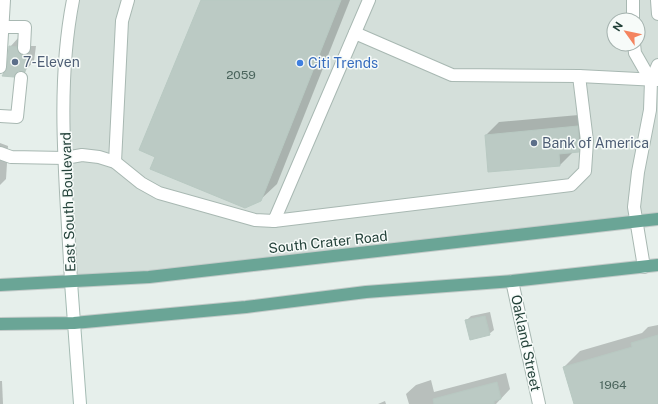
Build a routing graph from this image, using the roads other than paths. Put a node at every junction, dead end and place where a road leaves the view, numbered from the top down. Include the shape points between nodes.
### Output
1 (4, 0) edge
2 (73, 0) edge
3 (128, 0) edge
4 (369, 0) edge
5 (633, 0) edge
6 (657, 0) edge
7 (634, 12) edge
8 (658, 14) edge
9 (2, 27) junction
10 (355, 33) junction
11 (24, 48) dead end
12 (635, 52) edge
13 (0, 63) edge
14 (658, 65) edge
15 (579, 76) junction
16 (21, 78) dead end
17 (654, 80) edge
18 (0, 116) edge
19 (0, 154) edge
20 (65, 158) junction
21 (115, 162) junction
22 (658, 219) edge
23 (274, 221) junction
24 (635, 222) junction
25 (658, 265) edge
26 (644, 267) junction
27 (71, 282) junction
28 (512, 282) junction
29 (0, 284) edge
30 (74, 323) junction
31 (0, 324) edge
32 (80, 404) edge
33 (539, 404) edge

1 - 9 street
2 - 20 street, East South Boulevard via 65,69
3 - 21 street via 122,21
4 - 10 street
5 - 7 street
6 - 8 street
9 - 11 street via 25,27
9 - 13 street
10 - 15 street via 452,75
10 - 23 street
12 - 17 street
14 - 17 street
15 - 17 street
15 - 23 street via 587,141 585,171 571,186
16 - 18 street via 17,117
17 - 24 street via 638,172
19 - 20 street via 12,157
20 - 21 street via 99,156
20 - 27 street, East South Boulevard
21 - 23 street via 141,183 159,193 255,220
22 - 24 main road, South Crater Road
24 - 26 street
24 - 27 main road, South Crater Road via 149,277
25 - 26 main road
26 - 28 main road
27 - 29 main road, South Crater Road
27 - 30 street, East South Boulevard
28 - 30 main road via 366,292 246,307
28 - 33 street, Oakland Street
30 - 31 main road
30 - 32 street, East South Boulevard

